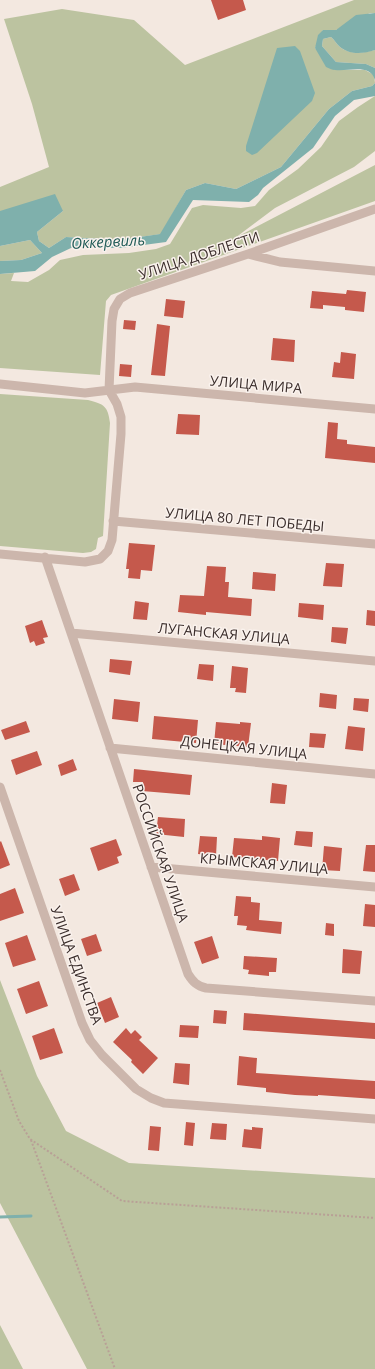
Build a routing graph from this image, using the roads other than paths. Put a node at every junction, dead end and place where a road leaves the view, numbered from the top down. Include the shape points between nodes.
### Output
1 (375, 209) edge
2 (248, 254) junction
3 (375, 271) edge
4 (0, 384) edge
5 (109, 390) junction
6 (375, 409) edge
7 (113, 521) junction
8 (375, 544) edge
9 (0, 554) edge
10 (45, 557) junction
11 (71, 633) junction
12 (375, 661) edge
13 (110, 748) junction
14 (375, 774) edge
15 (0, 787) edge
16 (151, 867) junction
17 (375, 887) edge
18 (375, 1001) edge
19 (375, 1119) edge

1 - 2 street, УЛИЦА ДОБЛЕСТИ
2 - 3 street via 280,262
2 - 5 street, УЛИЦА ДОБЛЕСТИ via 130,293 120,299 114,309 112,320
4 - 5 street, УЛИЦА МИРА via 84,393
5 - 6 street, УЛИЦА МИРА via 135,387
5 - 7 street via 121,417
7 - 8 street, УЛИЦА 80 ЛЕТ ПОБЕДЫ
7 - 10 street via 112,540 108,551 100,558 85,562
9 - 10 street
10 - 11 street, РОССИЙСКАЯ УЛИЦА
11 - 12 street, ЛУГАНСКАЯ УЛИЦА
11 - 13 street, РОССИЙСКАЯ УЛИЦА
13 - 14 street, ДОНЕЦКАЯ УЛИЦА
13 - 16 street, РОССИЙСКАЯ УЛИЦА
15 - 19 street, УЛИЦА ЕДИНСТВА via 82,1024 102,1055 136,1089 164,1103
16 - 17 street, КРЫМСКАЯ УЛИЦА
16 - 18 street, РОССИЙСКАЯ УЛИЦА via 188,974 199,986

